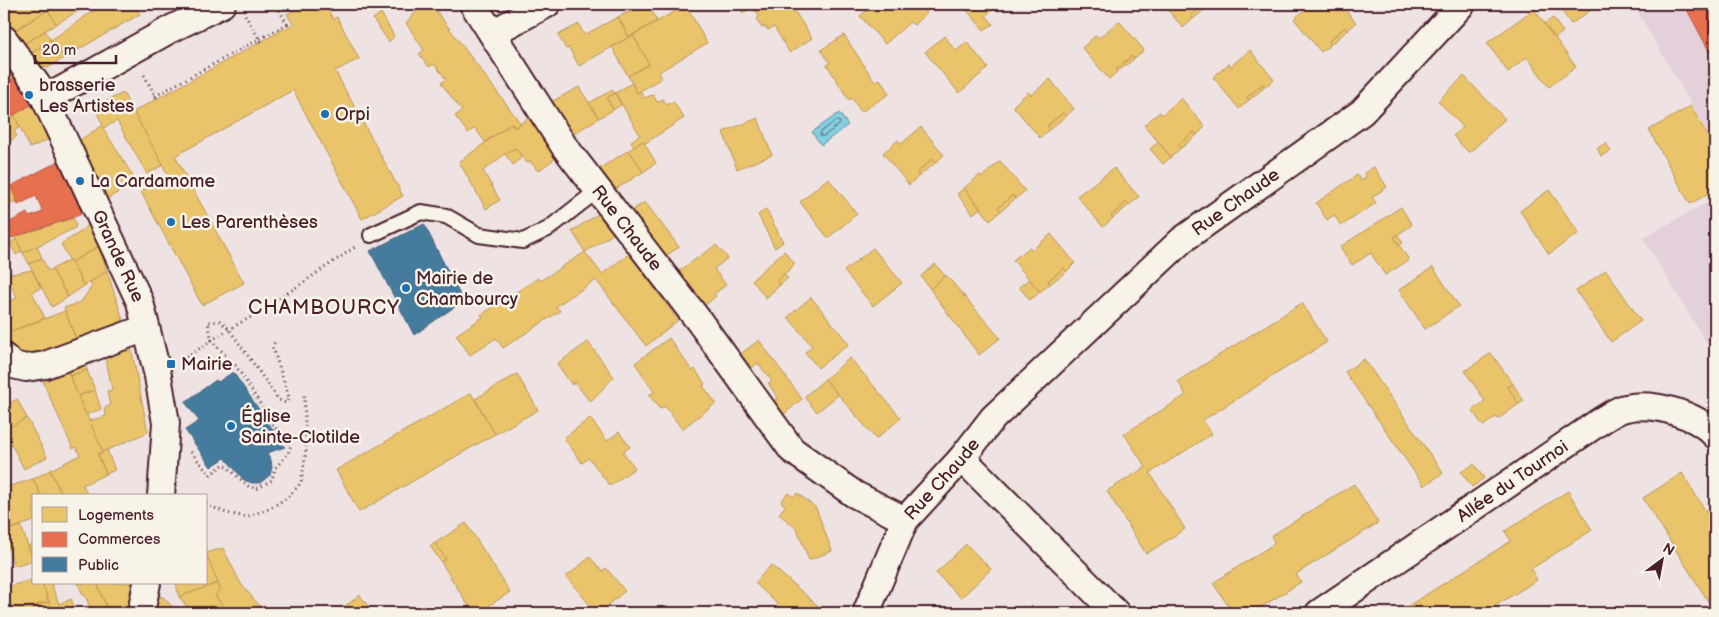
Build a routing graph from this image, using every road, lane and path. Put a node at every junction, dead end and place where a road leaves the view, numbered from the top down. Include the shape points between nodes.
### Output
1 (222, 4) edge
2 (276, 4) edge
3 (473, 4) edge
4 (547, 4) edge
5 (1462, 4) edge
6 (251, 26) dead end
7 (492, 33) junction
8 (4, 39) edge
9 (260, 41) junction
10 (155, 96) dead end
11 (45, 99) junction
12 (598, 190) junction
13 (372, 235) joint
14 (146, 328) junction
15 (230, 329) junction
16 (275, 339) dead end
17 (212, 341) junction
18 (4, 357) edge
19 (158, 376) junction
20 (304, 391) dead end
21 (166, 423) junction
22 (1715, 435) edge
23 (962, 458) junction
24 (161, 494) edge
25 (208, 505) edge
26 (905, 520) junction
27 (147, 584) edge
28 (141, 613) edge
29 (866, 613) edge
30 (1116, 613) edge
31 (1319, 613) edge

1 - 11 street via 170,29
2 - 9 path via 287,24
3 - 7 street, Rue Chaude
4 - 7 street
5 - 23 street, Rue Chaude via 1362,112 1182,240 993,418
6 - 9 path
7 - 12 street, Rue Chaude via 564,146
8 - 11 street, Grande Rue
9 - 10 path
11 - 14 street, Grande Rue via 140,302
12 - 13 lane via 548,229 523,241 479,235 446,216 421,212
12 - 26 street, Rue Chaude via 699,321 792,450 854,494
13 - 15 path
14 - 18 street via 45,365 26,368 13,365
14 - 19 street, Grande Rue
15 - 16 path via 279,400 286,403 290,397 273,348
15 - 17 path
15 - 17 path via 220,321 208,322
17 - 19 path
17 - 21 path via 236,366 282,438 291,445 288,454 275,468 272,480 258,488 249,487 224,464 210,474
19 - 21 street, Grande Rue
20 - 25 path via 306,452 301,483 287,498 268,510 246,517
21 - 24 street, Grande Rue
22 - 31 street, Allée du Tournoi via 1706,425 1679,412 1646,406 1625,408 1602,420
23 - 26 street, Rue Chaude
23 - 30 street
26 - 29 street
27 - 28 street

